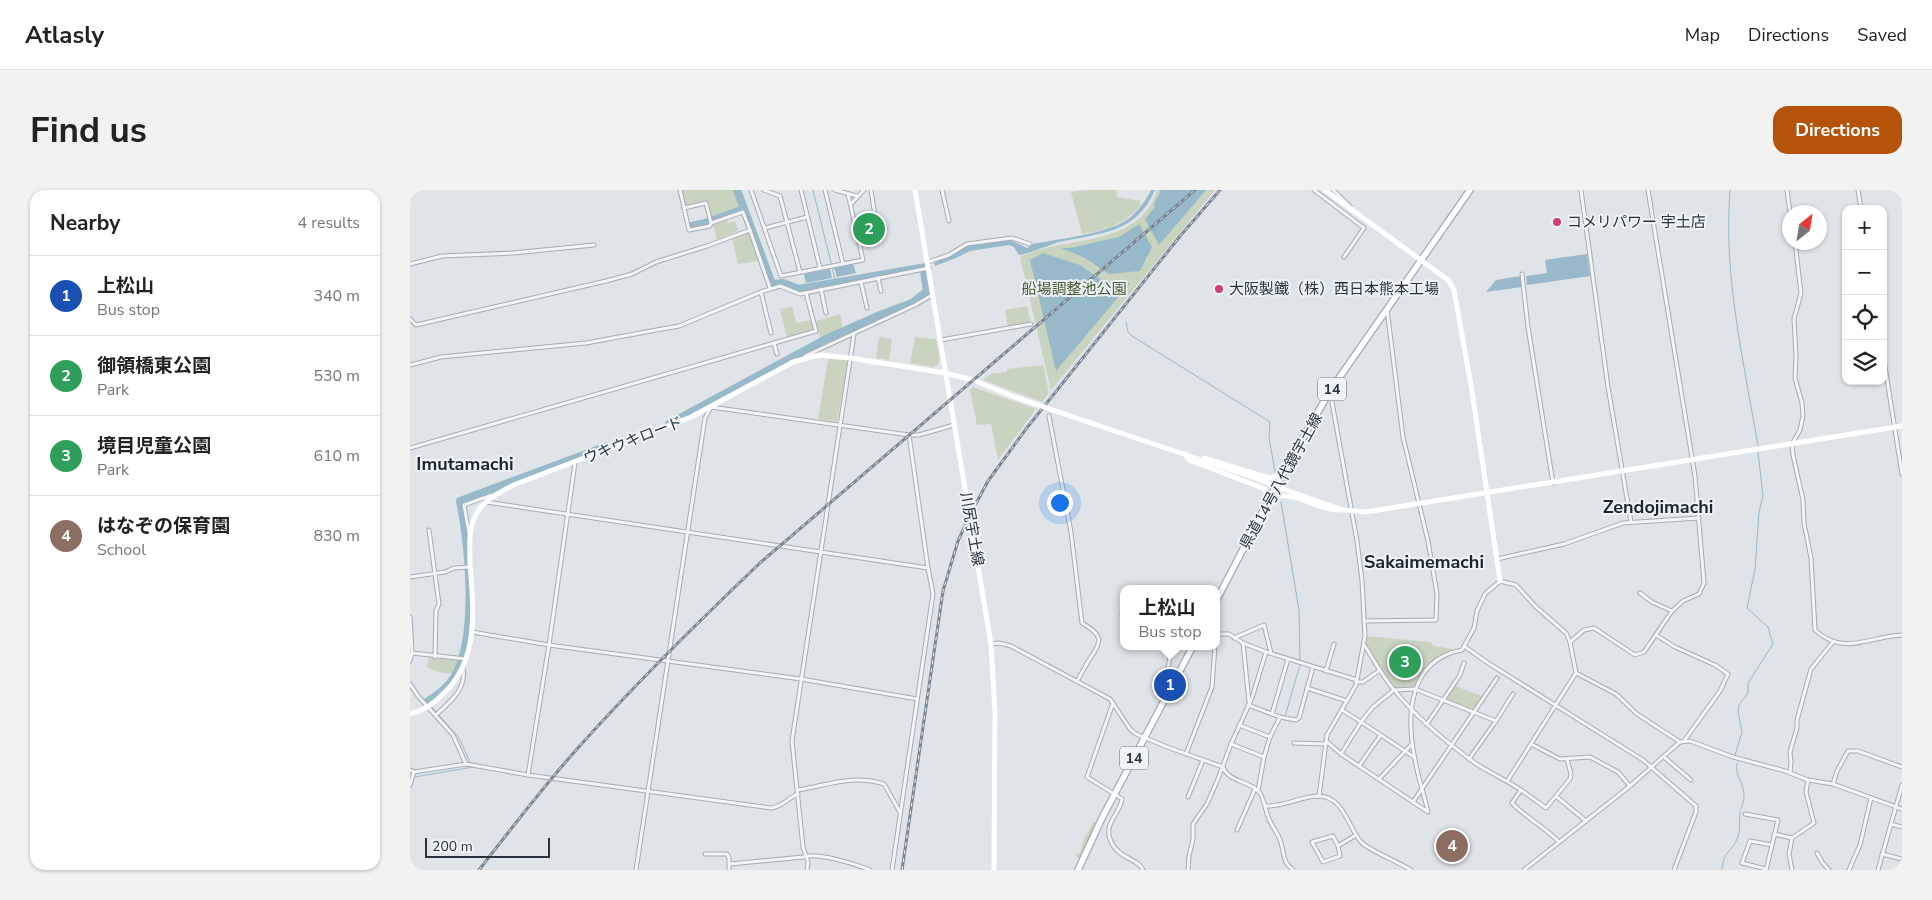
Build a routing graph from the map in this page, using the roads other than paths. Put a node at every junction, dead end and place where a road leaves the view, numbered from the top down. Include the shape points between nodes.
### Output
1 (680, 190) edge
2 (751, 190) edge
3 (764, 190) edge
4 (801, 190) edge
5 (825, 190) edge
6 (835, 190) edge
7 (864, 190) edge
8 (871, 190) edge
9 (915, 190) edge
10 (942, 190) edge
11 (1314, 190) edge
12 (1325, 190) edge
13 (1333, 190) edge
14 (1470, 190) edge
15 (1581, 190) edge
16 (1648, 190) edge
17 (1787, 190) edge
18 (1858, 190) edge
19 (848, 194) junction
20 (857, 196) junction
21 (851, 204) junction
22 (1789, 205) edge
23 (1860, 205) edge
24 (684, 208) junction
25 (807, 217) junction
26 (1363, 218) junction
27 (949, 221) dead end
28 (787, 222) junction
29 (711, 223) junction
30 (856, 227) junction
31 (765, 228) junction
32 (750, 230) junction
33 (1030, 244) dead end
34 (594, 245) dead end
35 (1796, 250) edge
36 (1344, 257) dead end
37 (1422, 260) junction
38 (410, 264) edge
39 (844, 264) junction
40 (928, 265) junction
41 (820, 268) junction
42 (800, 272) junction
43 (1522, 274) dead end
44 (878, 278) junction
45 (861, 282) junction
46 (770, 288) junction
47 (821, 290) junction
48 (881, 291) dead end
49 (761, 292) junction
50 (806, 292) junction
51 (933, 294) junction
52 (867, 308) dead end
53 (1387, 310) junction
54 (826, 312) dead end
55 (410, 319) edge
56 (1031, 324) dead end
57 (771, 333) dead end
58 (854, 334) junction
59 (940, 340) junction
60 (774, 343) junction
61 (777, 354) dead end
62 (850, 358) junction
63 (794, 362) junction
64 (410, 365) edge
65 (945, 373) junction
66 (1887, 381) edge
67 (1330, 392) junction
68 (711, 407) junction
69 (1049, 416) dead end
70 (839, 424) junction
71 (954, 425) junction
72 (1902, 426) edge
73 (1894, 428) junction
74 (909, 435) junction
75 (1792, 444) junction
76 (410, 448) edge
77 (1185, 454) junction
78 (1196, 458) junction
79 (1691, 460) junction
80 (575, 463) junction
81 (1284, 470) junction
82 (1623, 472) junction
83 (1902, 474) edge
84 (1553, 483) junction
85 (498, 493) junction
86 (1486, 494) junction
87 (486, 502) junction
88 (1267, 504) junction
89 (1419, 504) junction
90 (1342, 510) junction
91 (1351, 512) junction
92 (567, 516) junction
93 (1699, 518) junction
94 (1631, 522) junction
95 (430, 530) dead end
96 (687, 533) junction
97 (470, 538) junction
98 (820, 552) junction
99 (1497, 559) junction
100 (471, 567) junction
101 (928, 568) junction
102 (437, 574) junction
103 (410, 577) edge
104 (1500, 581) junction
105 (1220, 590) edge
106 (1640, 593) dead end
107 (1672, 611) junction
108 (410, 617) edge
109 (1364, 621) junction
110 (472, 632) junction
111 (1220, 634) edge
112 (1656, 635) junction
113 (1902, 635) edge
114 (1234, 638) junction
115 (1570, 642) junction
116 (1833, 642) junction
117 (1243, 643) junction
118 (991, 644) junction
119 (1334, 644) dead end
120 (549, 645) junction
121 (1364, 645) junction
122 (1464, 646) junction
123 (1171, 650) edge
124 (1191, 650) edge
125 (1215, 650) edge
126 (1266, 652) junction
127 (412, 653) junction
128 (1272, 654) junction
129 (435, 657) junction
130 (466, 659) junction
131 (1288, 659) junction
132 (410, 661) edge
133 (667, 662) junction
134 (1464, 663) dead end
135 (463, 667) junction
136 (1313, 667) junction
137 (1380, 670) junction
138 (1326, 671) junction
139 (1576, 672) junction
140 (1497, 678) dead end
141 (800, 679) junction
142 (1077, 681) junction
143 (1357, 681) junction
144 (410, 684) edge
145 (1307, 688) junction
146 (1415, 689) junction
147 (1394, 690) junction
148 (1513, 694) dead end
149 (917, 698) junction
150 (1166, 698) junction
151 (1347, 701) junction
152 (1443, 701) junction
153 (1113, 703) junction
154 (1249, 704) junction
155 (1556, 706) junction
156 (427, 707) junction
157 (1342, 710) junction
158 (1412, 710) junction
159 (1474, 713) junction
160 (410, 714) edge
161 (1272, 714) junction
162 (436, 715) junction
163 (1280, 717) junction
164 (1496, 721) junction
165 (1361, 722) junction
166 (1427, 724) junction
167 (1239, 725) junction
168 (1380, 736) junction
169 (1270, 737) junction
170 (1144, 738) junction
171 (1682, 742) junction
172 (1294, 743) dead end
173 (1326, 743) junction
174 (1231, 744) junction
175 (1413, 744) junction
176 (1532, 744) junction
177 (1452, 746) junction
178 (1404, 751) junction
179 (1186, 754) junction
180 (1341, 754) junction
181 (1264, 757) junction
182 (1664, 757) junction
183 (1414, 758) junction
184 (1469, 759) junction
185 (1567, 759) junction
186 (1203, 760) junction
187 (466, 764) junction
188 (1360, 766) junction
189 (1223, 767) junction
190 (1902, 767) edge
191 (1652, 768) junction
192 (410, 770) edge
193 (414, 772) junction
194 (1790, 773) junction
195 (528, 775) junction
196 (1379, 779) junction
197 (1508, 780) junction
198 (1690, 780) dead end
199 (1808, 780) junction
200 (1833, 784) junction
201 (410, 785) edge
202 (1902, 785) edge
203 (1630, 786) junction
204 (1422, 789) junction
205 (649, 790) junction
206 (1256, 790) junction
207 (1521, 790) junction
208 (798, 792) junction
209 (1115, 794) junction
210 (1319, 796) junction
211 (1556, 796) junction
212 (1188, 797) dead end
213 (1871, 798) junction
214 (1413, 802) junction
215 (1266, 806) junction
216 (1895, 808) junction
217 (1902, 809) edge
218 (901, 812) junction
219 (1745, 814) dead end
220 (1586, 821) junction
221 (1891, 824) junction
222 (1902, 827) edge
223 (1238, 830) dead end
224 (1356, 834) junction
225 (1774, 834) junction
226 (1792, 838) junction
227 (1559, 842) junction
228 (1772, 845) junction
229 (1338, 846) junction
230 (1817, 852) dead end
231 (705, 854) dead end
232 (1882, 854) junction
233 (806, 856) junction
234 (1902, 859) edge
235 (730, 864) junction
236 (1766, 869) edge
237 (636, 870) edge
238 (729, 870) edge
239 (806, 870) edge
240 (870, 870) edge
241 (892, 870) edge
242 (994, 870) edge
243 (1078, 870) edge
244 (1143, 870) edge
245 (1188, 870) edge
246 (1293, 870) edge
247 (1411, 870) edge
248 (1524, 870) edge
249 (1674, 870) edge
250 (1792, 870) edge
251 (1829, 870) edge
252 (1850, 870) edge
253 (1878, 870) edge

1 - 24 street
2 - 31 street
3 - 28 street via 780,196
4 - 25 street
5 - 39 street
6 - 19 street
7 - 20 street
8 - 30 street via 876,222
9 - 40 street, 川尻宇土線
10 - 27 street
11 - 36 street via 1364,228
12 - 26 street
13 - 26 street
14 - 37 main road, 県道14号八代鏡宇土線 / 14
15 - 82 street
16 - 79 street
17 - 22 street
18 - 23 street
19 - 20 street
19 - 21 street
20 - 21 street
21 - 30 street
24 - 29 street via 706,203
24 - 29 street via 689,230 710,226
25 - 28 street
25 - 41 street
26 - 37 street
28 - 31 street
28 - 42 street
29 - 32 street via 743,212
30 - 39 street via 863,260
31 - 42 street via 781,276
32 - 46 street
32 - 55 street via 606,281 416,325
33 - 40 street via 1012,238 967,244
34 - 38 street via 442,256
35 - 75 street via 1801,294 1794,319 1795,378 1803,416
37 - 53 main road, 県道14号八代鏡宇土線 / 14
37 - 86 street via 1448,280 1454,290
39 - 41 street
40 - 44 street
40 - 51 street, 川尻宇土線
41 - 42 street
43 - 84 street
44 - 45 street
44 - 48 street
45 - 47 street
45 - 52 street
46 - 49 street
46 - 50 street via 780,286 800,294
47 - 50 street
47 - 54 street
49 - 57 street
49 - 64 street via 670,328 586,343 448,356
50 - 60 street via 816,331
51 - 58 street via 915,306
51 - 59 street, 川尻宇土線
53 - 67 main road, 県道14号八代鏡宇土線 / 14
53 - 89 street via 1404,437
56 - 59 street
58 - 62 street
58 - 63 street
59 - 65 street, 川尻宇土線
60 - 61 street
60 - 76 street
62 - 63 street, ウキウキロード via 819,355
62 - 65 street, ウキウキロード
62 - 70 street
63 - 68 street, ウキウキロード
65 - 71 street, 川尻宇土線
65 - 77 street, ウキウキロード, bridge
66 - 73 street
67 - 81 main road, 県道14号八代鏡宇土線 / 14
67 - 91 street
68 - 70 street
68 - 80 street, ウキウキロード
68 - 96 street via 705,418
69 - 142 street via 1071,532 1082,623 1096,632 1099,638 1094,654
70 - 74 street
70 - 98 street
71 - 74 street
71 - 118 street, 川尻宇土線
72 - 73 street
73 - 75 street
73 - 83 street
74 - 101 street
75 - 79 street
75 - 116 street via 1811,558 1815,630
77 - 78 street
77 - 88 street via 1189,460 1265,489
78 - 81 street via 1219,461 1270,478
78 - 90 street, bridge
79 - 82 street
79 - 93 street
80 - 85 street, ウキウキロード
80 - 92 street
81 - 88 main road, 県道14号八代鏡宇土線 / 14
82 - 84 street
82 - 94 street
84 - 86 street
85 - 87 street, ウキウキロード
85 - 97 street via 464,505
86 - 89 street
86 - 99 street
87 - 92 street
87 - 97 street, ウキウキロード via 475,517
88 - 90 street via 1274,497 1287,495 1329,510
88 - 105 main road, 県道14号八代鏡宇土線 / 14
89 - 91 street
89 - 109 street via 1436,594 1436,620
90 - 91 street
91 - 109 street via 1362,580
92 - 96 street
92 - 120 street
93 - 94 street
93 - 107 street via 1704,583 1698,594
94 - 99 street via 1564,544
95 - 102 street
96 - 98 street
96 - 133 street
97 - 100 street, ウキウキロード
98 - 101 street
98 - 141 street
99 - 104 street
100 - 102 street
100 - 110 street, ウキウキロード
101 - 149 street via 933,594
102 - 103 street
102 - 129 street via 439,604
104 - 115 street via 1516,585 1566,633
104 - 122 street via 1485,594 1474,628
106 - 107 street
107 - 112 street
108 - 127 street
109 - 121 street
110 - 120 street
110 - 130 street, ウキウキロード
111 - 114 street
112 - 115 street via 1638,655 1594,628 1584,630
112 - 171 street via 1728,674 1720,691
113 - 116 street via 1860,643
114 - 117 street
114 - 128 street via 1264,624
115 - 139 street
116 - 194 street via 1811,669 1790,747
117 - 126 street
117 - 154 street
118 - 142 street via 1011,646
118 - 242 street, 川尻宇土線 via 995,703
119 - 138 street
120 - 133 street
120 - 195 street
121 - 137 street
121 - 143 street
122 - 146 street via 1462,650 1434,662
122 - 155 street
123 - 150 street via 1164,689
124 - 150 main road, 14
125 - 179 street via 1212,687
126 - 128 street
126 - 154 street
127 - 129 street
127 - 132 street
128 - 131 street
129 - 130 street
130 - 135 street, ウキウキロード
131 - 136 street
131 - 161 street
133 - 141 street
133 - 205 street
134 - 152 street
135 - 156 street, ウキウキロード via 448,689
135 - 162 street via 463,683 451,702
136 - 138 street
136 - 145 street
137 - 143 street via 1363,682
137 - 147 street
138 - 143 street
139 - 155 street
139 - 171 street via 1616,694 1637,714
140 - 159 street
141 - 149 street
141 - 208 street via 792,741
142 - 153 street
143 - 151 street
144 - 156 street
145 - 151 street
145 - 163 street via 1298,718
146 - 147 street
146 - 152 street
146 - 158 street
147 - 158 street
147 - 165 street
148 - 164 street
149 - 218 street
150 - 170 main road, 14
151 - 157 street
152 - 159 street
152 - 166 street
153 - 170 street via 1130,729
153 - 209 street via 1087,777
154 - 161 street
154 - 167 street
155 - 176 street
155 - 191 street
156 - 160 street, ウキウキロード
156 - 162 street
157 - 165 street
157 - 173 street via 1327,735
158 - 166 street
158 - 175 street
159 - 164 street
159 - 177 street
161 - 163 street
162 - 187 street via 453,735
163 - 169 street
164 - 184 street
165 - 168 street
165 - 180 street
166 - 177 street
167 - 169 street
167 - 174 street
168 - 178 street
168 - 188 street
169 - 181 street
170 - 179 street
170 - 209 main road, 14
171 - 182 street
171 - 194 street via 1690,741 1733,758
172 - 173 street
173 - 180 street
173 - 210 street
174 - 181 street
174 - 189 street
175 - 178 street
175 - 183 street
176 - 185 street via 1551,755
176 - 197 street
177 - 184 street
177 - 204 street
178 - 183 street
178 - 196 street
179 - 186 street
180 - 188 street
181 - 206 street
182 - 191 street
182 - 198 street
183 - 204 street
184 - 197 street via 1502,780
185 - 203 street via 1590,756 1618,772
185 - 211 street via 1570,779
186 - 189 street
186 - 212 street
187 - 193 street
187 - 195 street
188 - 196 street
189 - 206 street via 1234,780
189 - 245 street via 1207,804 1193,824
190 - 200 street via 1848,751
191 - 203 street
191 - 249 street via 1696,806
192 - 193 street
193 - 201 street
194 - 199 street
195 - 205 street
196 - 214 street
197 - 207 street
199 - 200 street
199 - 226 street via 1806,792 1814,823
200 - 213 street
202 - 216 street
203 - 220 street
204 - 214 street
204 - 214 street via 1428,812
205 - 208 street via 771,808 780,806
205 - 237 street
206 - 215 street
206 - 223 street
207 - 211 street via 1546,808
207 - 227 street via 1512,803
208 - 218 street via 849,779 876,781 884,784
208 - 233 street
209 - 243 main road, 14
209 - 244 street via 1122,802 1109,825 1109,838 1117,852 1141,865
210 - 215 street via 1280,806
210 - 224 street via 1334,802 1342,810
211 - 220 street
213 - 216 street
213 - 252 street via 1860,845
215 - 246 street via 1268,818 1281,842 1285,864
216 - 217 street
216 - 221 street
218 - 241 street
219 - 225 street via 1778,820
220 - 227 street
221 - 222 street
221 - 232 street
224 - 229 street
224 - 247 street via 1365,846
225 - 226 street
225 - 228 street
226 - 250 street via 1789,854
227 - 248 street
228 - 236 street
228 - 236 street via 1750,841 1742,863
229 - 229 street via 1333,836 1312,842 1323,862 1340,856
230 - 251 street
231 - 235 street via 727,854
232 - 234 street
232 - 253 street
233 - 235 street
233 - 239 street
233 - 240 street via 814,855
235 - 238 street

